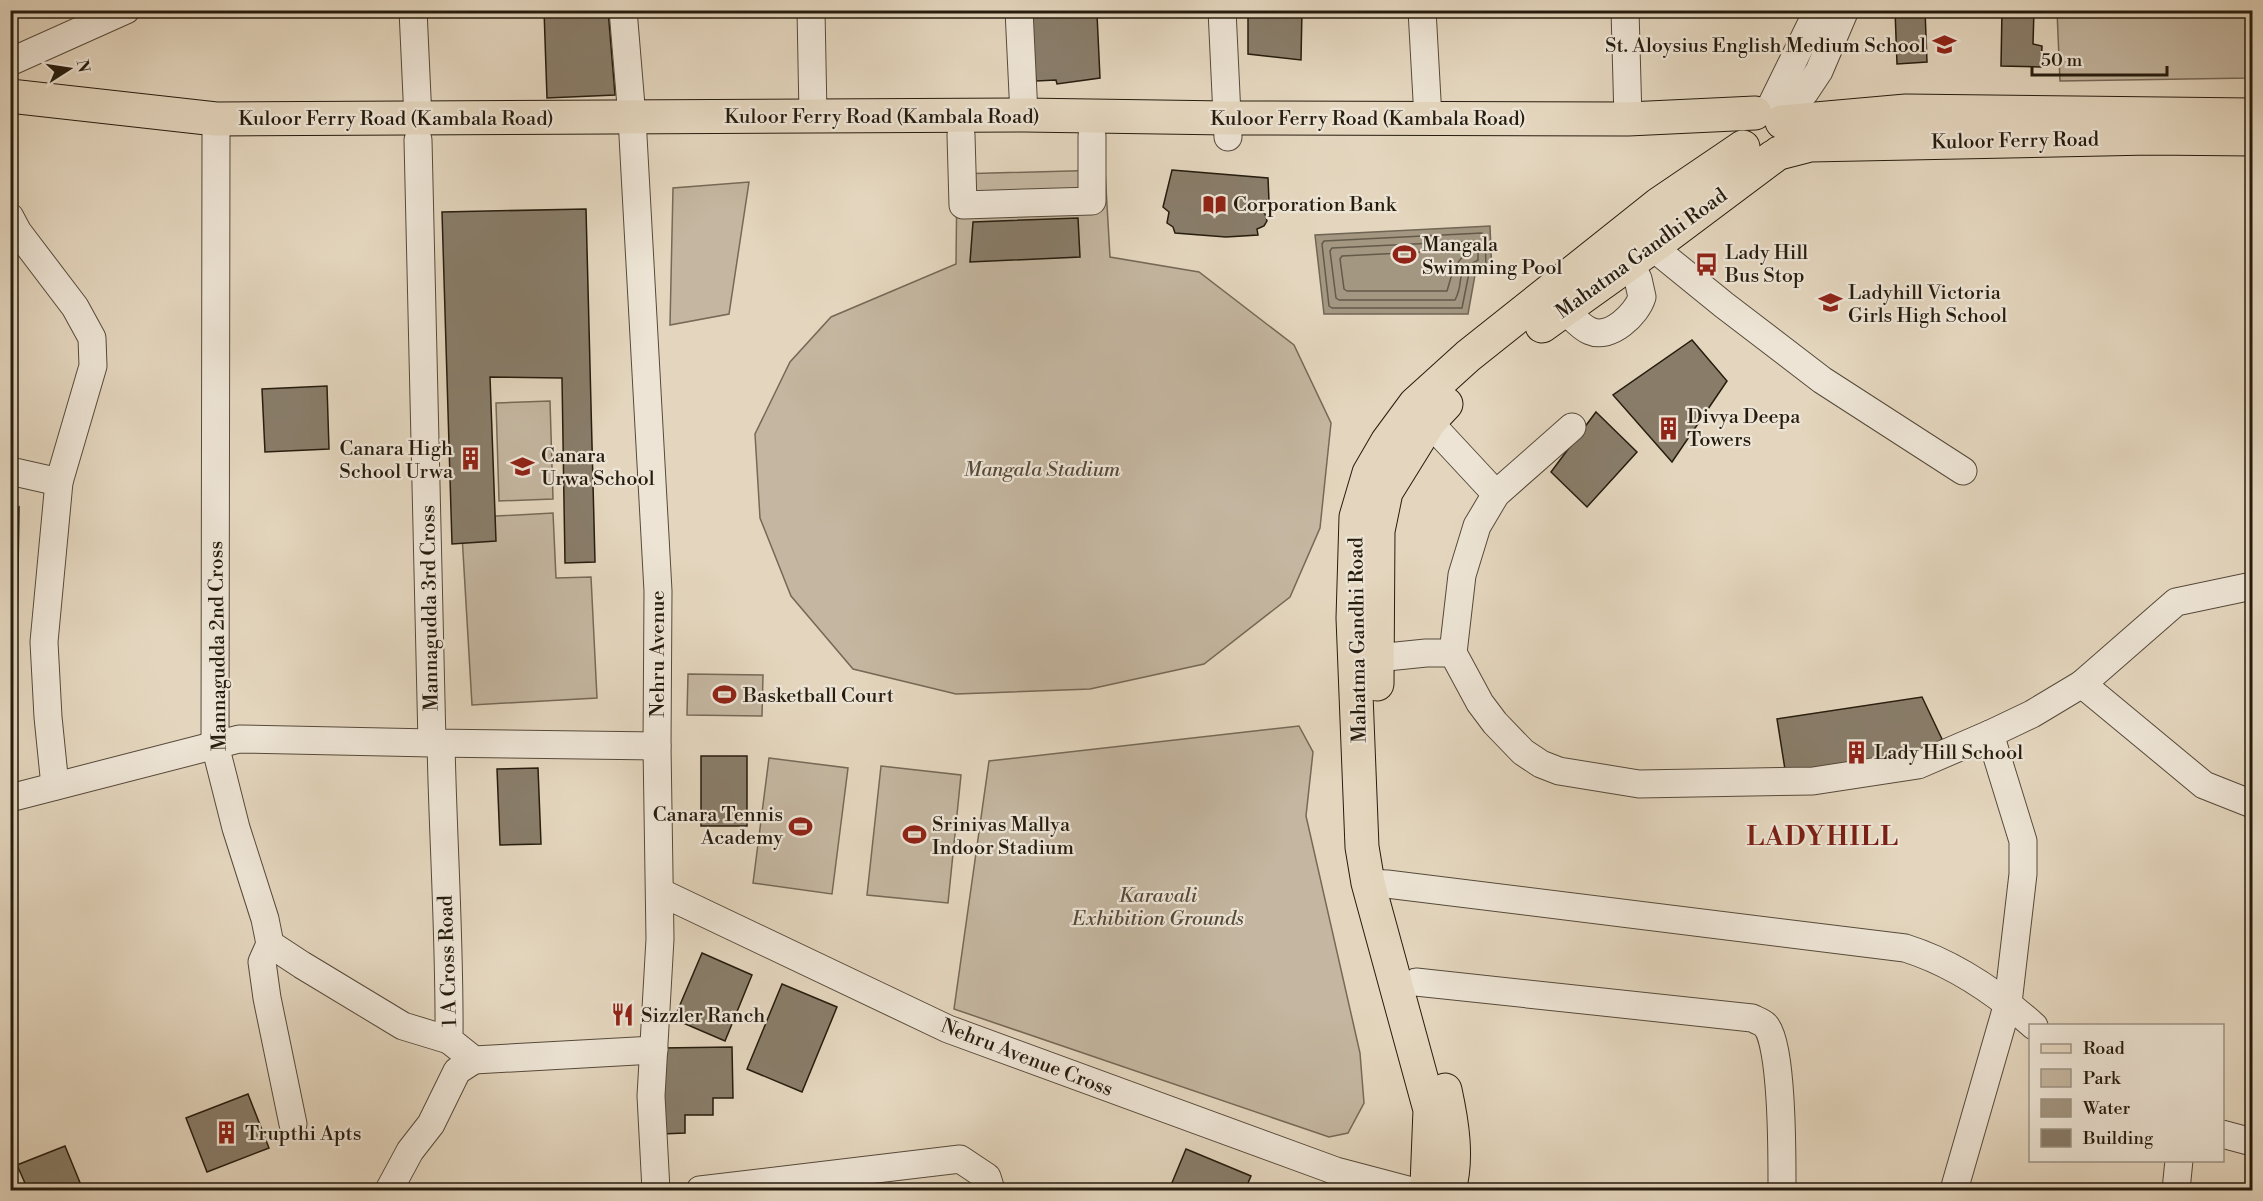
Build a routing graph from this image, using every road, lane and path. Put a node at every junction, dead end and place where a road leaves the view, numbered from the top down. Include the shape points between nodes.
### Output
1 (126, 10) edge
2 (413, 10) edge
3 (623, 10) edge
4 (811, 10) edge
5 (1019, 10) edge
6 (1222, 10) edge
7 (1422, 10) edge
8 (1625, 10) edge
9 (1818, 10) edge
10 (1845, 10) edge
11 (95, 17) edge
12 (12, 57) edge
13 (10, 96) edge
14 (813, 115) junction
15 (1024, 115) junction
16 (2253, 115) edge
17 (10, 117) edge
18 (1428, 118) junction
19 (1628, 119) junction
20 (632, 127) junction
21 (1228, 127) junction
22 (418, 129) junction
23 (1765, 132) junction
24 (216, 135) junction
25 (961, 135) junction
26 (1092, 136) junction
27 (2253, 139) edge
28 (10, 217) edge
29 (1658, 243) junction
30 (1630, 263) junction
31 (1564, 309) junction
32 (1422, 414) junction
33 (1572, 427) dead end
34 (10, 471) edge
35 (1964, 471) dead end
36 (59, 482) junction
37 (1496, 494) junction
38 (2253, 586) edge
39 (1454, 653) junction
40 (1377, 658) junction
41 (2082, 684) junction
42 (1990, 734) junction
43 (436, 743) junction
44 (215, 746) junction
45 (657, 746) junction
46 (55, 786) junction
47 (10, 798) edge
48 (2253, 804) edge
49 (1377, 884) junction
50 (660, 892) junction
51 (270, 944) junction
52 (1416, 982) junction
53 (2008, 1003) junction
54 (2032, 1024) edge
55 (449, 1040) junction
56 (654, 1050) junction
57 (474, 1060) junction
58 (294, 1124) dead end
59 (2224, 1134) edge
60 (2253, 1142) edge
61 (2179, 1162) edge
62 (389, 1191) edge
63 (656, 1191) edge
64 (700, 1191) edge
65 (990, 1191) edge
66 (1408, 1191) edge
67 (1425, 1191) edge
68 (1449, 1191) edge
69 (1782, 1191) edge
70 (1954, 1191) edge
71 (2176, 1191) edge

1 - 11 street
2 - 22 street, Mannagudda 3rd Cross
3 - 20 street, Nehru Avenue
4 - 14 street
5 - 15 street
6 - 21 street
7 - 18 street
8 - 19 street
9 - 23 street
10 - 23 street via 1820,71 1806,93
11 - 12 street
13 - 22 main road, Kuloor Ferry Road (Kambala Road) via 216,118
14 - 15 main road, Kuloor Ferry Road (Kambala Road)
14 - 20 main road, Kuloor Ferry Road (Kambala Road)
15 - 21 main road, Kuloor Ferry Road (Kambala Road)
16 - 23 main road, Kuloor Ferry Road via 1906,111
17 - 24 main road, Kuloor Ferry Road (Kambala Road)
18 - 19 main road, Kuloor Ferry Road (Kambala Road)
18 - 21 main road, Kuloor Ferry Road (Kambala Road)
19 - 23 main road, Kuloor Ferry Road (Kambala Road)
20 - 22 main road, Kuloor Ferry Road (Kambala Road)
20 - 25 main road, Kuloor Ferry Road (Kambala Road)
20 - 45 street, Nehru Avenue via 658,591
21 - 23 main road, Kuloor Ferry Road (Kambala Road)
21 - 26 main road, Kuloor Ferry Road (Kambala Road)
22 - 24 main road, Kuloor Ferry Road (Kambala Road) via 265,139
22 - 43 street, Mannagudda 3rd Cross
23 - 27 main road, Kuloor Ferry Road via 1810,145
23 - 29 main road, Mahatma Gandhi Road
23 - 32 main road, Mahatma Gandhi Road via 1659,204 1468,356
24 - 44 street, Mannagudda 2nd Cross
25 - 26 main road, Kuloor Ferry Road (Kambala Road)
25 - 26 street via 963,206 1092,201
28 - 36 street via 75,307 92,338 93,366
29 - 30 main road, Mahatma Gandhi Road
29 - 35 street via 1660,253 1822,380
30 - 31 main road, Mahatma Gandhi Road
30 - 31 street via 1643,294 1635,312 1620,324 1594,333
31 - 32 main road, Mahatma Gandhi Road via 1453,396
32 - 37 street
32 - 40 main road, Mahatma Gandhi Road via 1386,492 1378,531
32 - 49 main road, Mahatma Gandhi Road via 1387,442 1370,473 1356,517 1354,629 1362,847
33 - 37 street
34 - 36 street
36 - 46 street via 44,642
37 - 39 street via 1478,526 1462,575
38 - 41 street via 2176,602
39 - 40 street
39 - 42 street via 1480,703 1523,752 1559,771 1595,778 1639,784 1813,781 1918,765
40 - 49 main road, Mahatma Gandhi Road via 1383,832
41 - 42 street
41 - 48 street via 2204,785
42 - 53 street via 2023,840 2023,874
43 - 44 street via 239,739
43 - 45 street
43 - 55 street, 1 A Cross Road via 450,971
44 - 46 street
44 - 51 street, Mannagudda 2nd Cross
45 - 50 street, Nehru Avenue
46 - 47 street
49 - 52 main road, Mahatma Gandhi Road
49 - 53 street via 1905,948 1954,968
49 - 67 main road, Mahatma Gandhi Road via 1430,1110
50 - 56 street, Nehru Avenue
50 - 66 street, Nehru Avenue Cross via 948,1029 1336,1171
51 - 55 street via 403,1026
51 - 58 street via 262,962
52 - 68 main road, Mahatma Gandhi Road via 1452,1120 1453,1175
52 - 69 street via 1752,1018 1766,1026 1775,1048
53 - 54 street
53 - 70 street
55 - 57 street, 1 A Cross Road
56 - 57 street
56 - 63 street, Nehru Avenue via 651,1096
57 - 62 street via 457,1071 431,1124 410,1151
59 - 60 street
61 - 71 street
64 - 65 street via 960,1160 987,1177

